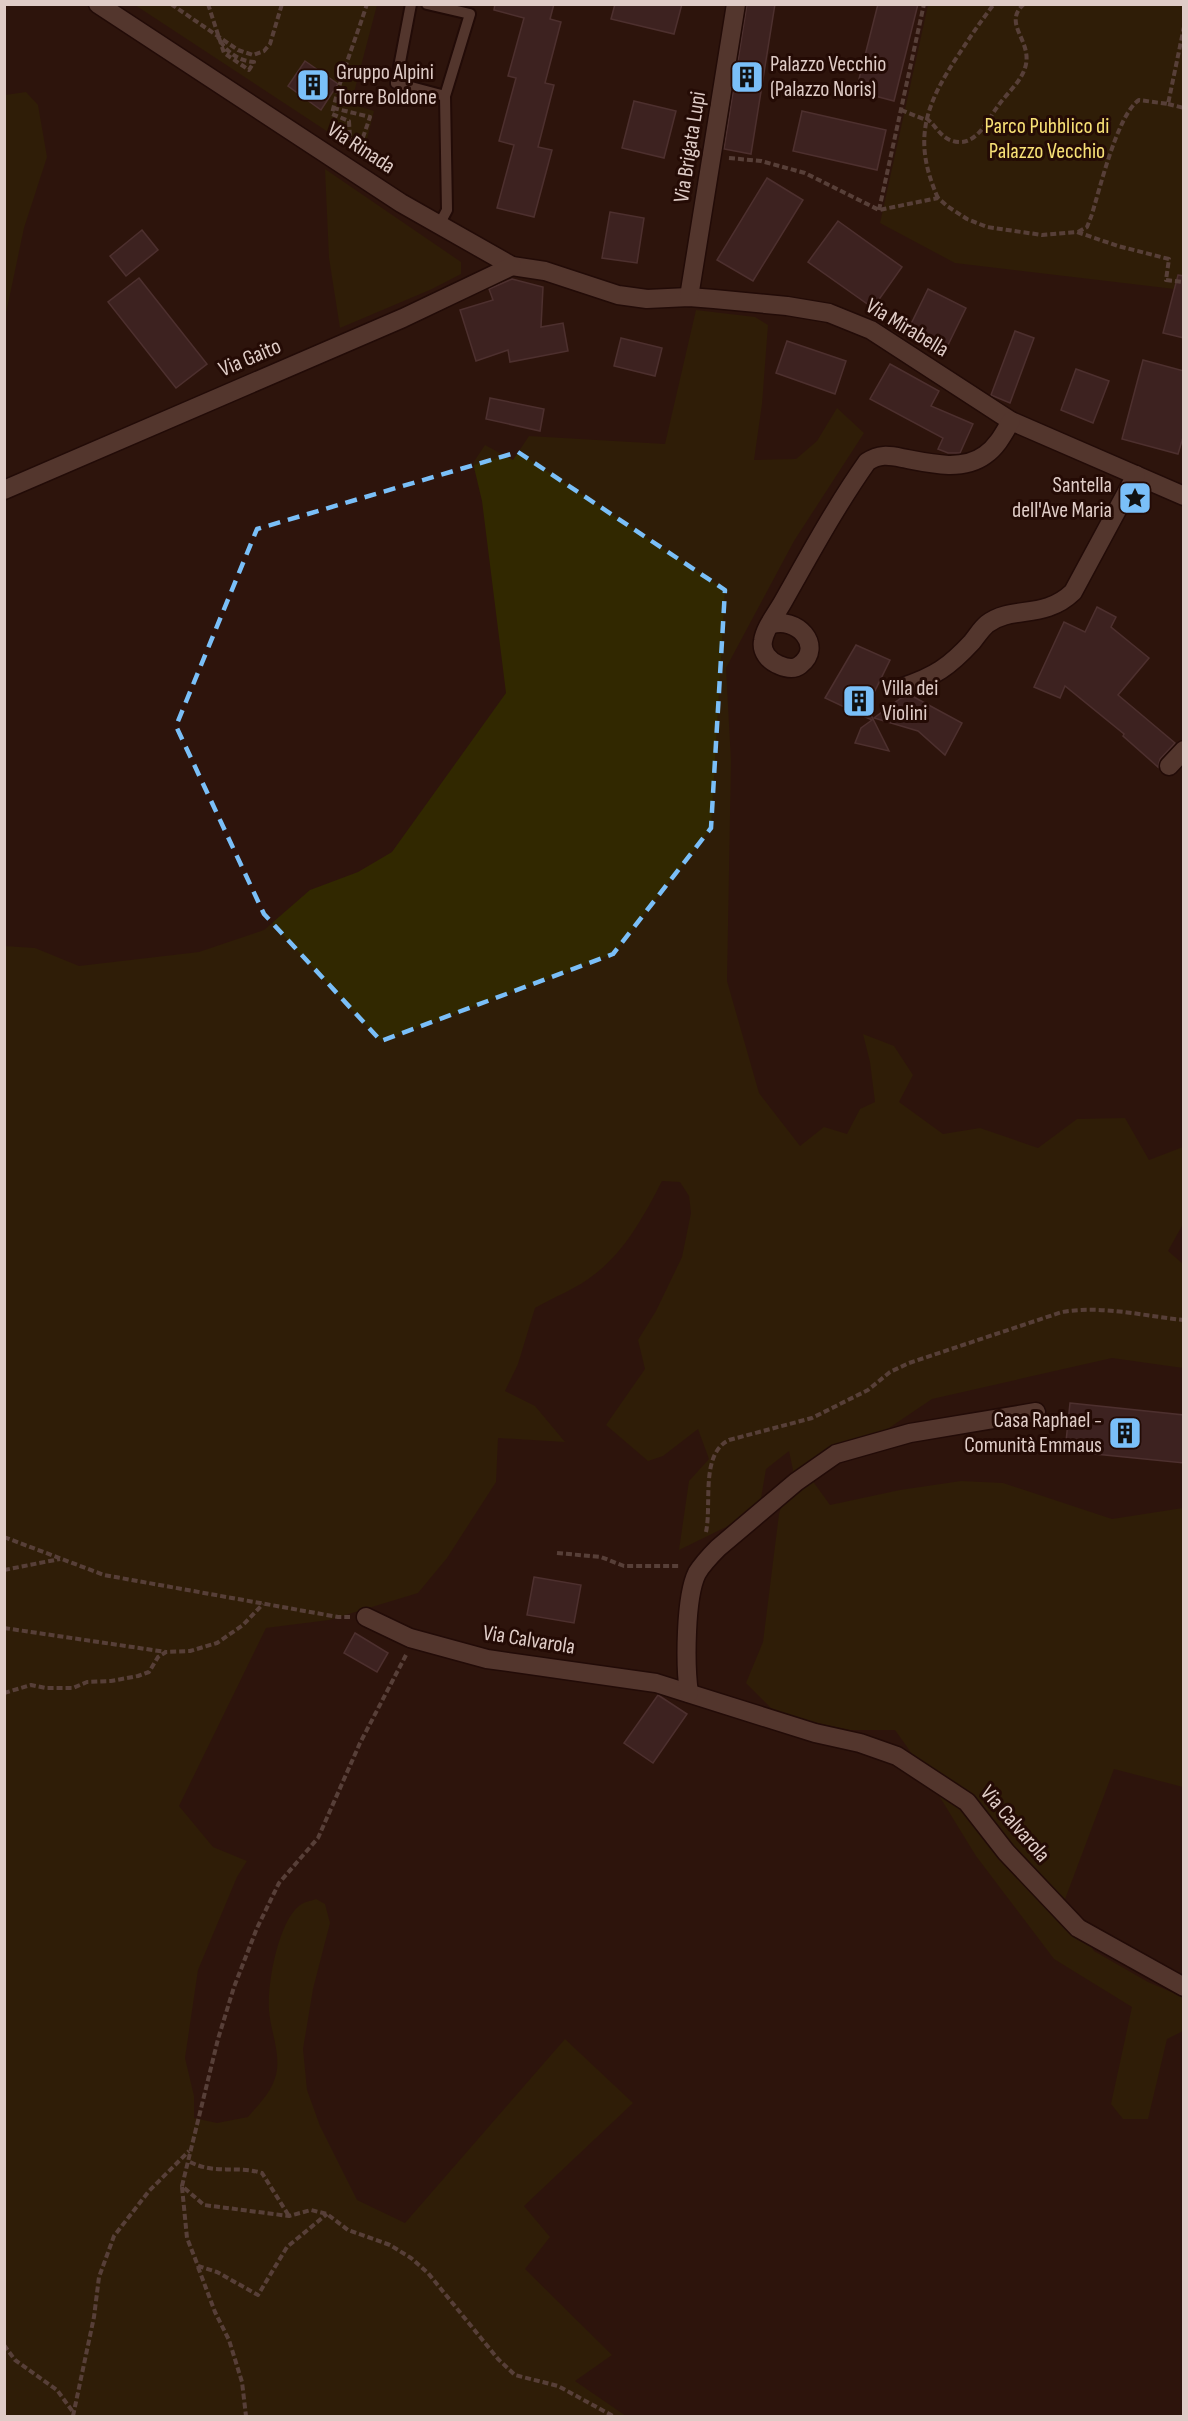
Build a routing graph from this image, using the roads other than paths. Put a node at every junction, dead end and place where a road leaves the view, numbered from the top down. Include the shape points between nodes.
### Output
1 (98, 4) edge
2 (411, 4) edge
3 (427, 4) edge
4 (736, 4) edge
5 (445, 96) junction
6 (439, 225) junction
7 (512, 266) junction
8 (689, 297) junction
9 (1011, 421) junction
10 (1136, 475) junction
11 (4, 490) edge
12 (1184, 496) edge
13 (770, 624) dead end
14 (903, 687) dead end
15 (1184, 750) edge
16 (1169, 766) dead end
17 (1036, 1412) dead end
18 (366, 1617) road end
19 (689, 1693) junction
20 (1184, 1988) edge

1 - 6 street, Via Rinada
2 - 5 lane via 396,83
3 - 5 lane via 470,14
4 - 8 street, Via Brigata Lupi
5 - 6 lane via 447,210
6 - 7 street, Via Rinada
7 - 8 street, Via Mirabella via 545,271 618,295 647,299
7 - 11 street, Via Gaito via 403,318
8 - 9 street, Via Mirabella via 829,313 871,330
9 - 10 street, Via Mirabella
9 - 13 street via 985,455 967,462 930,463 889,455 867,462
10 - 12 street, Via Mirabella
10 - 14 street via 1079,582 1063,603 987,624 939,673
15 - 16 street
17 - 19 street via 920,1431 836,1454 796,1482 702,1566 693,1586 688,1634
18 - 19 street, Via Calvarola via 410,1638 487,1659 656,1683
19 - 20 street, Via Calvarola via 897,1756 967,1802 1006,1852 1078,1929

